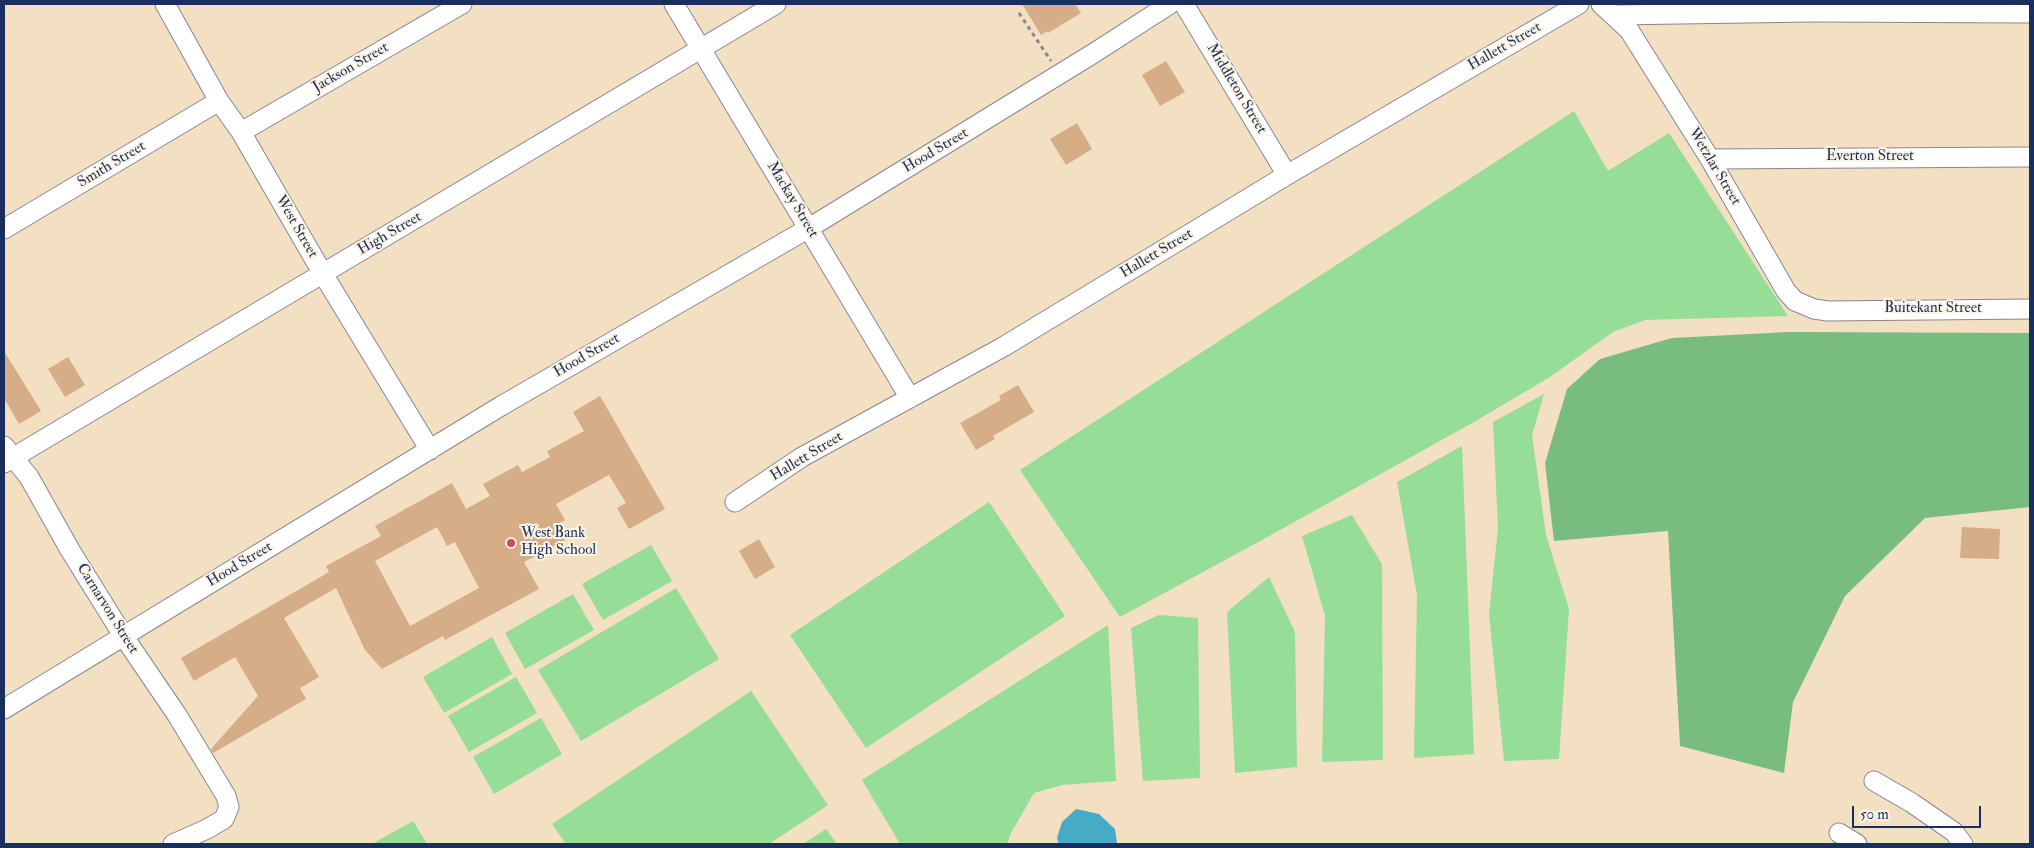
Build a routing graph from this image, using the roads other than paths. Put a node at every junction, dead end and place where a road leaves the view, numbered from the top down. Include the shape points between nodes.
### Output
1 (165, 4) edge
2 (462, 4) edge
3 (674, 4) edge
4 (776, 4) edge
5 (1170, 4) edge
6 (1184, 4) edge
7 (1579, 4) edge
8 (1608, 9) edge
9 (2030, 13) edge
10 (701, 48) junction
11 (219, 101) junction
12 (241, 132) junction
13 (2030, 157) edge
14 (1710, 159) junction
15 (1287, 175) junction
16 (809, 228) junction
17 (4, 229) edge
18 (323, 274) junction
19 (2030, 308) edge
20 (1836, 310) joint
21 (910, 398) junction
22 (430, 450) junction
23 (7, 455) edge
24 (735, 502) dead end
25 (124, 637) junction
26 (4, 708) edge
27 (1874, 781) dead end
28 (1839, 833) dead end
29 (173, 844) edge
30 (1856, 844) edge
31 (1963, 844) edge

1 - 11 street, West Street
2 - 12 street, Jackson Street
3 - 10 street, Mackay Street
4 - 10 street, High Street
5 - 16 street, Hood Street
6 - 15 street, Middleton Street
7 - 15 street, Hallett Street
8 - 9 street
8 - 14 street, Wetzlar Street via 1628,30
10 - 16 street, Mackay Street
10 - 18 street, High Street
11 - 12 street, West Street
11 - 17 street, Smith Street
12 - 18 street, West Street
13 - 14 street, Everton Street
14 - 20 street, Wetzlar Street via 1786,291 1801,304 1814,309
15 - 21 street, Hallett Street via 1003,347
16 - 21 street, Mackay Street
16 - 22 street, Hood Street
18 - 22 street, West Street
18 - 23 street, High Street
19 - 20 street, Buitekant Street
21 - 24 street, Hallett Street via 802,457
22 - 25 street, Hood Street
23 - 25 street, Carnarvon Street via 29,477
25 - 26 street, Hood Street
25 - 29 street, Carnarvon Street via 177,715 228,800 226,816 220,822
27 - 31 street via 1954,832
28 - 30 street

